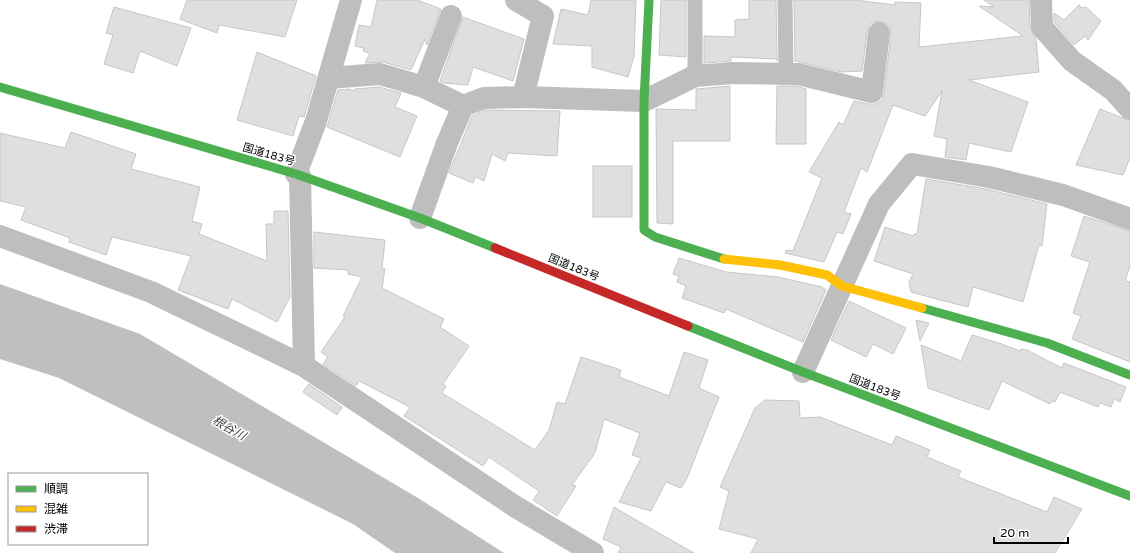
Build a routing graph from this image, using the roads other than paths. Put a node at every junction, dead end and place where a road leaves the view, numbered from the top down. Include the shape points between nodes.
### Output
1 (351, 0) edge
2 (516, 0) edge
3 (649, 0) edge
4 (695, 0) edge
5 (785, 0) edge
6 (1041, 0) edge
7 (451, 16) dead end
8 (879, 34) dead end
9 (786, 73) junction
10 (694, 76) junction
11 (329, 78) junction
12 (0, 87) edge
13 (424, 87) junction
14 (523, 97) junction
15 (644, 101) junction
16 (463, 106) junction
17 (1130, 109) edge
18 (298, 175) junction
19 (420, 218) junction
20 (1130, 219) edge
21 (0, 236) edge
22 (842, 286) junction
23 (304, 366) junction
24 (803, 372) junction
25 (1130, 375) edge
26 (1130, 496) edge
27 (593, 553) edge

1 - 11 street
2 - 14 street via 543,16
3 - 15 main road
4 - 10 lane
5 - 9 lane
6 - 17 street via 1042,27 1072,61 1113,90
7 - 13 street
8 - 9 street via 872,92
9 - 10 street
10 - 15 street
11 - 13 street via 380,74
11 - 18 street
12 - 18 main road, 国道183号
13 - 16 street
14 - 15 street
14 - 16 street via 484,98
15 - 22 main road via 644,230 655,237 729,260 780,265 827,275
16 - 19 street
18 - 19 main road, 国道183号
18 - 23 street
19 - 24 main road, 国道183号
20 - 22 street via 1063,195 989,177 912,164 879,204
21 - 23 street via 151,292
22 - 24 street
22 - 25 main road via 1047,343
23 - 27 street via 516,507
24 - 26 main road, 国道183号

